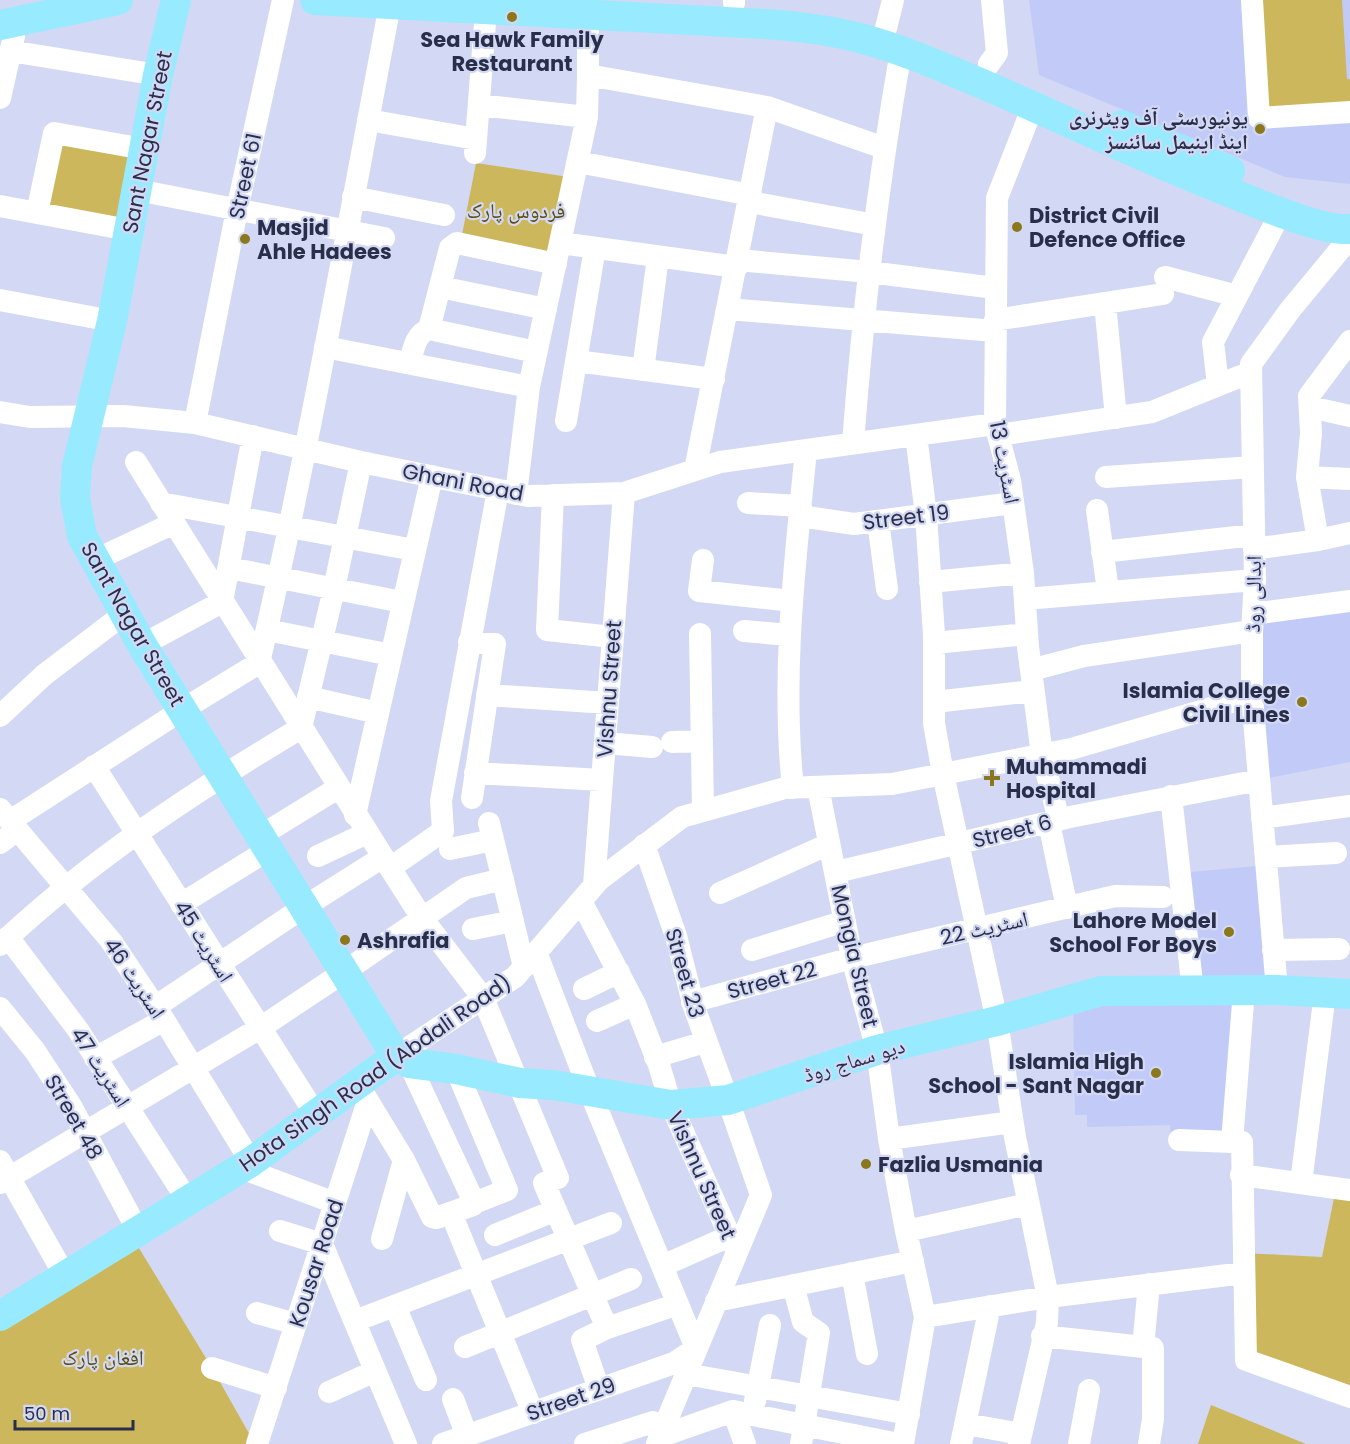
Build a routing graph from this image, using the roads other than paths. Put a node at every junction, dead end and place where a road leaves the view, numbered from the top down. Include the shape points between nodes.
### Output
1 (54, 0) edge
2 (118, 0) edge
3 (177, 0) edge
4 (283, 0) edge
5 (315, 0) edge
6 (670, 0) edge
7 (893, 0) edge
8 (992, 0) edge
9 (1252, 0) edge
10 (734, 2) edge
11 (390, 5) junction
12 (486, 10) junction
13 (588, 15) junction
14 (8, 20) edge
15 (893, 40) junction
16 (988, 64) junction
17 (158, 75) junction
18 (588, 75) junction
19 (0, 98) edge
20 (479, 105) junction
21 (1033, 106) junction
22 (768, 107) junction
23 (1350, 112) edge
24 (587, 117) junction
25 (368, 120) junction
26 (884, 148) junction
27 (144, 149) junction
28 (578, 162) junction
29 (137, 190) junction
30 (353, 197) junction
31 (750, 198) junction
32 (0, 206) edge
33 (237, 210) junction
34 (1281, 212) junction
35 (37, 213) junction
36 (444, 215) dead end
37 (1348, 223) edge
38 (875, 225) junction
39 (129, 230) junction
40 (347, 231) junction
41 (384, 238) dead end
42 (595, 248) junction
43 (558, 254) junction
44 (658, 257) junction
45 (737, 264) junction
46 (869, 272) junction
47 (440, 287) junction
48 (995, 288) junction
49 (1237, 296) junction
50 (0, 300) edge
51 (1105, 303) junction
52 (546, 309) junction
53 (728, 309) junction
54 (112, 321) junction
55 (863, 321) junction
56 (995, 325) junction
57 (429, 329) junction
58 (1350, 340) edge
59 (325, 347) junction
60 (536, 352) junction
61 (576, 362) junction
62 (410, 363) junction
63 (643, 370) junction
64 (1251, 372) junction
65 (714, 379) junction
66 (1218, 385) junction
67 (529, 387) junction
68 (1310, 407) junction
69 (90, 416) junction
70 (1350, 416) edge
71 (1116, 418) junction
72 (2, 419) edge
73 (566, 422) dead end
74 (195, 423) junction
75 (997, 429) junction
76 (916, 435) junction
77 (253, 436) junction
78 (853, 443) junction
79 (306, 449) junction
80 (806, 450) junction
81 (135, 462) dead end
82 (362, 462) junction
83 (1253, 467) junction
84 (695, 470) junction
85 (432, 476) junction
86 (1106, 477) dead end
87 (1307, 477) junction
88 (1350, 479) edge
89 (507, 492) junction
90 (624, 493) junction
91 (553, 495) junction
92 (161, 503) junction
93 (748, 503) dead end
94 (1013, 503) junction
95 (1097, 510) dead end
96 (800, 511) junction
97 (926, 515) junction
98 (238, 516) junction
99 (878, 521) junction
100 (174, 523) junction
101 (290, 526) junction
102 (1350, 533) edge
103 (345, 537) junction
104 (1318, 540) junction
105 (1254, 542) junction
106 (414, 550) junction
107 (1102, 552) junction
108 (703, 560) dead end
109 (95, 561) junction
110 (229, 568) junction
111 (1023, 573) junction
112 (280, 578) junction
113 (1255, 580) junction
114 (930, 582) junction
115 (334, 588) junction
116 (887, 588) dead end
117 (1108, 591) junction
118 (1025, 599) junction
119 (792, 601) junction
120 (1350, 601) edge
121 (222, 602) junction
122 (402, 602) junction
123 (124, 614) junction
124 (1252, 623) junction
125 (267, 630) junction
126 (744, 631) dead end
127 (700, 634) dead end
128 (1027, 634) junction
129 (789, 635) junction
130 (613, 637) junction
131 (322, 640) junction
132 (469, 642) junction
133 (934, 643) junction
134 (142, 645) junction
135 (391, 655) junction
136 (260, 663) junction
137 (1032, 681) junction
138 (488, 695) junction
139 (1252, 696) junction
140 (308, 697) junction
141 (934, 702) junction
142 (608, 703) junction
143 (182, 710) junction
144 (378, 713) junction
145 (0, 716) edge
146 (301, 728) junction
147 (702, 741) junction
148 (605, 743) junction
149 (1042, 754) junction
150 (94, 766) junction
151 (475, 773) junction
152 (944, 774) junction
153 (222, 775) junction
154 (602, 780) junction
155 (1259, 780) junction
156 (818, 787) junction
157 (338, 788) junction
158 (793, 788) junction
159 (1172, 796) junction
160 (472, 798) dead end
161 (1350, 806) edge
162 (703, 811) junction
163 (1262, 818) junction
164 (1054, 821) junction
165 (361, 824) junction
166 (7, 826) edge
167 (138, 835) junction
168 (264, 843) junction
169 (829, 844) junction
170 (959, 844) junction
171 (644, 845) junction
172 (450, 849) dead end
173 (1336, 853) dead end
174 (318, 856) dead end
175 (1266, 857) junction
176 (386, 863) junction
177 (836, 872) junction
178 (503, 879) junction
179 (66, 887) junction
180 (587, 893) junction
181 (720, 893) dead end
182 (1163, 897) dead end
183 (181, 904) junction
184 (304, 907) junction
185 (1067, 908) junction
186 (422, 918) junction
187 (513, 921) junction
188 (845, 921) junction
189 (473, 929) dead end
190 (978, 929) junction
191 (4, 941) edge
192 (1339, 949) dead end
193 (752, 950) dead end
194 (1274, 950) junction
195 (852, 958) junction
196 (530, 960) junction
197 (218, 963) junction
198 (344, 972) junction
199 (619, 972) junction
200 (584, 989) dead end
201 (1244, 990) junction
202 (1277, 990) junction
203 (1193, 991) junction
204 (1337, 993) edge
205 (483, 998) junction
206 (692, 1002) junction
207 (635, 1004) junction
208 (0, 1008) edge
209 (160, 1013) junction
210 (597, 1021) dead end
211 (998, 1021) junction
212 (260, 1028) junction
213 (705, 1042) junction
214 (877, 1050) junction
215 (655, 1057) junction
216 (95, 1058) junction
217 (403, 1060) junction
218 (193, 1067) junction
219 (456, 1069) junction
220 (520, 1083) junction
221 (363, 1092) junction
222 (590, 1092) junction
223 (728, 1100) junction
224 (671, 1105) junction
225 (127, 1108) junction
226 (316, 1115) junction
227 (1012, 1122) junction
228 (84, 1133) junction
229 (889, 1139) junction
230 (1179, 1140) dead end
231 (1232, 1142) junction
232 (404, 1160) junction
233 (246, 1165) junction
234 (3, 1174) edge
235 (1241, 1175) junction
236 (1301, 1183) junction
237 (1350, 1190) edge
238 (188, 1201) junction
239 (335, 1203) junction
240 (474, 1203) junction
241 (1028, 1204) junction
242 (556, 1210) junction
243 (451, 1213) junction
244 (611, 1223) dead end
245 (138, 1231) junction
246 (280, 1231) dead end
247 (906, 1231) junction
248 (495, 1235) dead end
249 (382, 1239) dead end
250 (569, 1239) junction
251 (322, 1244) junction
252 (733, 1244) junction
253 (913, 1261) junction
254 (662, 1266) junction
255 (1244, 1273) junction
256 (852, 1274) junction
257 (476, 1275) junction
258 (65, 1276) junction
259 (631, 1279) dead end
260 (1149, 1284) junction
261 (793, 1285) junction
262 (593, 1295) junction
263 (1048, 1297) junction
264 (716, 1301) junction
265 (678, 1304) junction
266 (395, 1306) junction
267 (990, 1306) junction
268 (257, 1313) dead end
269 (0, 1316) edge
270 (925, 1317) junction
271 (355, 1321) junction
272 (296, 1324) junction
273 (770, 1324) dead end
274 (607, 1328) junction
275 (500, 1332) junction
276 (1042, 1336) junction
277 (465, 1347) dead end
278 (1148, 1347) junction
279 (696, 1348) junction
280 (867, 1354) dead end
281 (212, 1368) dead end
282 (375, 1371) junction
283 (686, 1374) junction
284 (426, 1380) dead end
285 (758, 1387) junction
286 (276, 1388) junction
287 (599, 1389) junction
288 (1089, 1390) dead end
289 (329, 1392) dead end
290 (809, 1396) junction
291 (1350, 1397) edge
292 (453, 1399) dead end
293 (533, 1413) junction
294 (743, 1413) junction
295 (909, 1414) junction
296 (803, 1434) edge
297 (964, 1434) edge
298 (467, 1436) junction
299 (660, 1436) edge
300 (1020, 1439) edge
301 (264, 1442) edge
302 (406, 1444) edge
303 (444, 1444) edge
304 (585, 1444) edge
305 (745, 1444) edge
306 (901, 1444) edge
307 (1079, 1444) edge
308 (1149, 1444) edge

1 - 14 main road
2 - 14 main road
3 - 17 main road, Sant Nagar Street
4 - 33 street, Street 61
5 - 11 main road
6 - 10 main road
7 - 15 street
8 - 16 street via 997,52
9 - 23 street via 1259,118
10 - 15 main road via 820,14
11 - 12 main road
11 - 25 street
12 - 13 main road
12 - 20 street
13 - 15 main road via 787,26 862,39
13 - 18 street
14 - 17 street
14 - 19 street
15 - 16 main road
15 - 21 main road
15 - 26 street
16 - 37 main road
17 - 27 main road, Sant Nagar Street
18 - 22 street
18 - 24 street
20 - 24 street
20 - 25 street via 476,146
21 - 34 main road via 1175,171
21 - 48 street, اسٹریٹ 13 via 997,198
22 - 26 street
22 - 31 street
24 - 28 street
25 - 30 street
26 - 38 street
27 - 29 main road, Sant Nagar Street
27 - 35 street via 54,133
28 - 31 street
28 - 43 street
29 - 33 street
29 - 39 main road, Sant Nagar Street
30 - 36 street
30 - 40 street
31 - 38 street
31 - 45 street
32 - 35 street
33 - 40 street
33 - 74 street, Street 61
34 - 37 main road via 1327,226
34 - 49 street
35 - 39 street
37 - 64 street, ابدالی روڈ via 1348,240 1290,310 1251,364
38 - 46 street
39 - 54 main road, Sant Nagar Street
40 - 41 street
40 - 59 street
42 - 43 street
42 - 44 street
42 - 61 street
43 - 47 street via 457,243 450,248
43 - 52 street
44 - 45 street
44 - 63 street
45 - 46 street
45 - 53 street
46 - 48 street
46 - 55 street
47 - 52 street
47 - 57 street
48 - 56 street, اسٹریٹ 13
49 - 51 street via 1164,286
49 - 66 street via 1213,342
50 - 54 street
51 - 56 street
51 - 71 street
52 - 60 street
53 - 55 street
53 - 65 street
54 - 69 main road, Sant Nagar Street
55 - 56 street
55 - 78 street
56 - 75 street, اسٹریٹ 13
57 - 60 street
57 - 62 street via 417,338
58 - 68 street via 1309,396
59 - 62 street
59 - 79 street
60 - 67 street
61 - 63 street
61 - 73 street
62 - 67 street
63 - 65 street
64 - 66 street, Ghani Road
64 - 83 street, ابدالی روڈ
65 - 84 street
66 - 71 street, Ghani Road via 1152,411
67 - 89 street
68 - 70 street
68 - 87 street
69 - 72 street, Ghani Road
69 - 74 street, Ghani Road
69 - 109 main road, Sant Nagar Street via 77,466 75,498 82,536
71 - 75 street, Ghani Road
74 - 77 street, Ghani Road
75 - 76 street, Ghani Road
75 - 94 street, اسٹریٹ 13
76 - 78 street, Ghani Road
76 - 97 street
77 - 79 street, Ghani Road
77 - 98 street
78 - 80 street, Ghani Road
79 - 82 street, Ghani Road
79 - 101 street
80 - 84 street, Ghani Road via 720,462
80 - 96 street
81 - 92 street
82 - 85 street, Ghani Road
82 - 103 street
83 - 86 street
83 - 105 street, ابدالی روڈ
84 - 90 street, Ghani Road
85 - 89 street, Ghani Road
85 - 106 street
87 - 88 street
87 - 104 street
89 - 91 street, Ghani Road
89 - 132 street
90 - 91 street, Ghani Road
90 - 130 street, Vishnu Street
91 - 130 street via 547,630
92 - 98 street
92 - 100 street
93 - 96 street, Street 19
94 - 97 street, Street 19
94 - 111 street, اسٹریٹ 13
95 - 107 street
96 - 99 street, Street 19 via 854,524
96 - 119 street
97 - 99 street, Street 19
97 - 114 street
98 - 101 street
98 - 110 street
99 - 116 street
100 - 109 street
100 - 121 street
101 - 103 street
101 - 112 street
102 - 104 street
103 - 106 street
103 - 115 street
104 - 105 street
105 - 107 street
105 - 113 street, ابدالی روڈ
106 - 122 street
107 - 117 street
108 - 119 street via 699,591
109 - 123 main road, Sant Nagar Street
110 - 112 street
110 - 121 street
111 - 114 street
111 - 118 street, اسٹریٹ 13
112 - 115 street
112 - 125 street
113 - 117 street
113 - 124 street, ابدالی روڈ
114 - 133 street
115 - 122 street
115 - 131 street
117 - 118 street
118 - 128 street, اسٹریٹ 13
119 - 129 street
120 - 124 street
121 - 134 street
121 - 136 street
122 - 135 street
123 - 134 main road, Sant Nagar Street
123 - 145 street via 44,675
124 - 137 street via 1084,656
124 - 139 street, ابدالی روڈ
125 - 131 street
125 - 136 street
126 - 129 street
127 - 147 street
128 - 133 street
128 - 137 street, اسٹریٹ 13
129 - 158 street via 788,746
130 - 142 street, Vishnu Street
131 - 135 street
131 - 140 street
132 - 138 street via 495,644
132 - 176 street via 441,801 443,831
133 - 141 street
134 - 143 main road, Sant Nagar Street
135 - 144 street
136 - 143 street
136 - 146 street
137 - 141 street
137 - 149 street, اسٹریٹ 13
138 - 142 street
138 - 151 street
139 - 149 street, Hota Singh Road (Abdali Road)
139 - 155 street, ابدالی روڈ
140 - 144 street
140 - 146 street
141 - 152 street
142 - 148 street, Vishnu Street
143 - 150 street
143 - 153 main road, Sant Nagar Street
144 - 165 street
146 - 153 street
146 - 157 street
147 - 148 street
147 - 162 street
148 - 154 street, Vishnu Street
149 - 152 street, Hota Singh Road (Abdali Road)
149 - 164 street, اسٹریٹ 13
150 - 166 street
150 - 167 street, اسٹریٹ 45
151 - 154 street
151 - 160 street
152 - 156 street, Hota Singh Road (Abdali Road) via 892,784
152 - 170 street
153 - 167 street
153 - 168 main road, Sant Nagar Street
154 - 180 street, Vishnu Street
155 - 159 street, Street 6
155 - 163 street, ابدالی روڈ
156 - 158 street, Hota Singh Road (Abdali Road)
156 - 169 street, Mongia Street
157 - 165 street
157 - 168 street
158 - 162 street, Hota Singh Road (Abdali Road)
159 - 164 street, Street 6
159 - 203 street
161 - 163 street
162 - 171 street, Hota Singh Road (Abdali Road) via 682,817
163 - 175 street, ابدالی روڈ
164 - 170 street, Street 6
164 - 185 street, اسٹریٹ 13
165 - 174 street
165 - 176 street
166 - 179 street, اسٹریٹ 46
167 - 179 street
167 - 183 street, اسٹریٹ 45
168 - 183 street
168 - 184 main road, Sant Nagar Street
169 - 177 street, Mongia Street
169 - 181 street
170 - 177 street, Street 6
170 - 190 street
171 - 180 street, Hota Singh Road (Abdali Road)
171 - 206 street, Street 23 via 676,936
172 - 178 street via 491,832
173 - 175 street
175 - 194 street, ابدالی روڈ
176 - 184 street
176 - 186 street
177 - 188 street, Mongia Street
178 - 186 street via 465,888
178 - 187 street
179 - 191 street
179 - 209 street, اسٹریٹ 46 via 111,942
180 - 196 street, Hota Singh Road (Abdali Road)
180 - 199 street, Vishnu Street
182 - 185 street, اسٹریٹ 22 via 1115,896
183 - 197 street, اسٹریٹ 45
184 - 197 street
184 - 198 main road, Sant Nagar Street
185 - 190 street, اسٹریٹ 22
186 - 198 street
186 - 205 street
187 - 189 street
187 - 196 street
188 - 193 street
188 - 195 street, Mongia Street
190 - 195 street, اسٹریٹ 22
190 - 211 street
191 - 216 street, اسٹریٹ 47 via 78,1030
192 - 194 street
194 - 202 street, ابدالی روڈ
195 - 206 street, Street 22
195 - 214 street, Mongia Street
196 - 205 street, Hota Singh Road (Abdali Road) via 515,977
196 - 222 street
197 - 209 street
197 - 212 street, اسٹریٹ 45
198 - 212 street
198 - 217 main road, Sant Nagar Street
199 - 200 street
199 - 207 street, Vishnu Street
201 - 202 main road, دیو سماج روڈ
201 - 203 main road, دیو سماج روڈ
201 - 231 street
202 - 204 main road, دیو سماج روڈ
203 - 211 main road, دیو سماج روڈ via 1101,991
204 - 236 street
205 - 217 street, Hota Singh Road (Abdali Road)
205 - 220 street
206 - 213 street, Street 23
207 - 210 street
207 - 215 street, Vishnu Street
208 - 228 street, Street 48 via 35,1051
209 - 216 street
209 - 218 street, اسٹریٹ 46
211 - 214 main road, دیو سماج روڈ
211 - 227 street
212 - 218 street
212 - 226 street, اسٹریٹ 45
213 - 215 street
213 - 223 street, Street 23
214 - 223 main road, دیو سماج روڈ
214 - 229 street, Mongia Street
215 - 224 street, Vishnu Street
216 - 225 street, اسٹریٹ 47
217 - 219 main road, دیو سماج روڈ
217 - 221 main road, Hota Singh Road (Abdali Road)
217 - 240 street
218 - 225 street
218 - 233 street, اسٹریٹ 46
219 - 220 main road, دیو سماج روڈ
219 - 240 street via 507,1190
220 - 222 main road, دیو سماج روڈ
220 - 242 street via 558,1178 544,1183
221 - 226 main road, Hota Singh Road (Abdali Road)
221 - 232 street
221 - 239 street, Kousar Road
222 - 224 main road, دیو سماج روڈ
222 - 254 street
223 - 224 main road, دیو سماج روڈ
223 - 252 street, Street 23 via 760,1195
224 - 252 street, Vishnu Street
225 - 228 street
225 - 238 street, اسٹریٹ 47
226 - 233 main road, Hota Singh Road (Abdali Road)
227 - 229 street
227 - 241 street
228 - 234 street
228 - 245 street, Street 48
229 - 247 street, Mongia Street
230 - 231 street
231 - 235 street via 1242,1142
232 - 243 street via 432,1217
232 - 249 street
233 - 238 main road, Hota Singh Road (Abdali Road)
233 - 239 street
234 - 258 street
235 - 236 street
235 - 255 street
236 - 237 street
238 - 245 main road, Hota Singh Road (Abdali Road)
239 - 251 street, Kousar Road
240 - 243 street
241 - 247 street
241 - 263 street
242 - 248 street
242 - 250 street
243 - 257 street
244 - 250 street
245 - 258 main road, Hota Singh Road (Abdali Road)
246 - 251 street
247 - 253 street, Mongia Street
250 - 257 street
250 - 262 street
251 - 271 street
251 - 272 street, Kousar Road
252 - 254 street
252 - 264 street, Street 23
253 - 256 street
253 - 270 street, Mongia Street
254 - 265 street
255 - 260 street
255 - 291 street via 1246,1360
256 - 261 street
256 - 280 street
257 - 266 street
257 - 275 street
258 - 269 main road, Hota Singh Road (Abdali Road)
259 - 262 street
260 - 263 street
260 - 278 street
261 - 264 street
261 - 290 street via 803,1322 819,1334
262 - 274 street
262 - 275 street
263 - 267 street
263 - 276 street
264 - 279 street, Street 23
265 - 274 street
265 - 279 street
266 - 271 street
266 - 284 street
267 - 270 street
267 - 297 street
268 - 272 street
270 - 295 street, Mongia Street
271 - 282 street
272 - 286 street, Kousar Road
273 - 285 street
274 - 287 street via 582,1340
275 - 277 street
275 - 293 street
276 - 278 street
276 - 300 street
278 - 308 street via 1153,1419
279 - 283 street, Street 23
279 - 287 street, Street 29 via 674,1363
281 - 286 street
282 - 289 street
282 - 302 street
283 - 285 street
283 - 299 street, Street 23
285 - 290 street
285 - 294 street
286 - 301 street, Kousar Road
287 - 293 street, Street 29
288 - 307 street
290 - 295 street
290 - 296 street
292 - 298 street
293 - 298 street, Street 29
294 - 296 street
294 - 299 street
294 - 305 street
295 - 306 street, Mongia Street
296 - 306 street
297 - 300 street
298 - 303 street, Street 29
299 - 304 street via 653,1422

